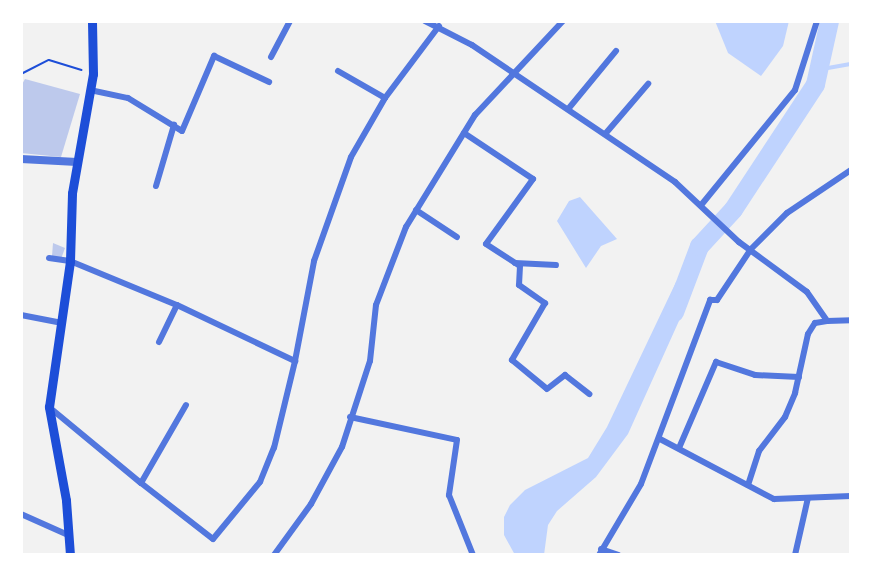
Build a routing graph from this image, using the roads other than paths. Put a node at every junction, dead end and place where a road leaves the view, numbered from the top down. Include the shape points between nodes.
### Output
1 (92, 21) edge
2 (290, 21) edge
3 (425, 21) edge
4 (563, 21) edge
5 (817, 21) edge
6 (439, 26) junction
7 (616, 51) dead end
8 (271, 57) dead end
9 (338, 71) dead end
10 (514, 73) junction
11 (269, 82) dead end
12 (648, 84) dead end
13 (90, 90) junction
14 (385, 98) junction
15 (569, 108) junction
16 (174, 125) junction
17 (464, 133) junction
18 (606, 134) junction
19 (21, 159) edge
20 (77, 162) junction
21 (851, 170) edge
22 (156, 186) dead end
23 (702, 204) junction
24 (416, 210) junction
25 (457, 237) dead end
26 (751, 249) junction
27 (49, 258) dead end
28 (70, 261) junction
29 (515, 263) junction
30 (556, 265) dead end
31 (177, 305) junction
32 (21, 314) edge
33 (851, 320) edge
34 (827, 321) junction
35 (62, 323) junction
36 (159, 342) dead end
37 (296, 361) junction
38 (799, 377) junction
39 (589, 394) dead end
40 (186, 405) dead end
41 (49, 407) junction
42 (351, 416) junction
43 (660, 439) junction
44 (679, 448) junction
45 (141, 483) junction
46 (748, 485) junction
47 (851, 496) edge
48 (808, 498) junction
49 (21, 514) edge
50 (68, 535) junction
51 (600, 552) edge
52 (796, 553) edge
53 (70, 555) edge
54 (274, 555) edge
55 (473, 555) edge
56 (618, 555) edge
57 (803, 555) edge

1 - 13 main road
2 - 8 street
3 - 6 street
4 - 10 street
5 - 23 street via 794,90
6 - 10 street
6 - 14 street
7 - 15 street
9 - 14 street
10 - 15 street
10 - 17 street
11 - 16 street via 214,56 182,131
12 - 18 street
13 - 16 street via 128,98
13 - 20 main road
14 - 37 street via 351,158 324,229
15 - 18 street
16 - 22 street
17 - 24 street
17 - 29 street via 533,179 486,244
18 - 23 street
19 - 20 street
20 - 28 main road
21 - 26 street via 787,213
23 - 26 street
24 - 25 street
24 - 42 street via 376,305 370,360
26 - 34 street via 807,292
26 - 43 street via 717,300 710,300
27 - 28 street
28 - 31 street
28 - 35 main road
29 - 30 street
29 - 39 street via 520,267 519,285 545,303 512,360 547,389 565,375
31 - 36 street
31 - 37 street
32 - 35 street
33 - 34 street
34 - 38 street via 815,323 808,334
35 - 41 main road via 51,369
37 - 45 street via 274,448 260,482 213,539
38 - 44 street via 755,375 716,362
38 - 46 street via 785,417 759,451
40 - 45 street
41 - 45 street
41 - 50 main road
42 - 54 street via 342,447 311,505
42 - 55 street via 457,440 449,495
43 - 44 street
43 - 51 street via 641,484
44 - 46 street
46 - 48 street via 774,499
47 - 48 street
48 - 52 street
49 - 50 street
50 - 53 main road
51 - 56 street
52 - 57 street

